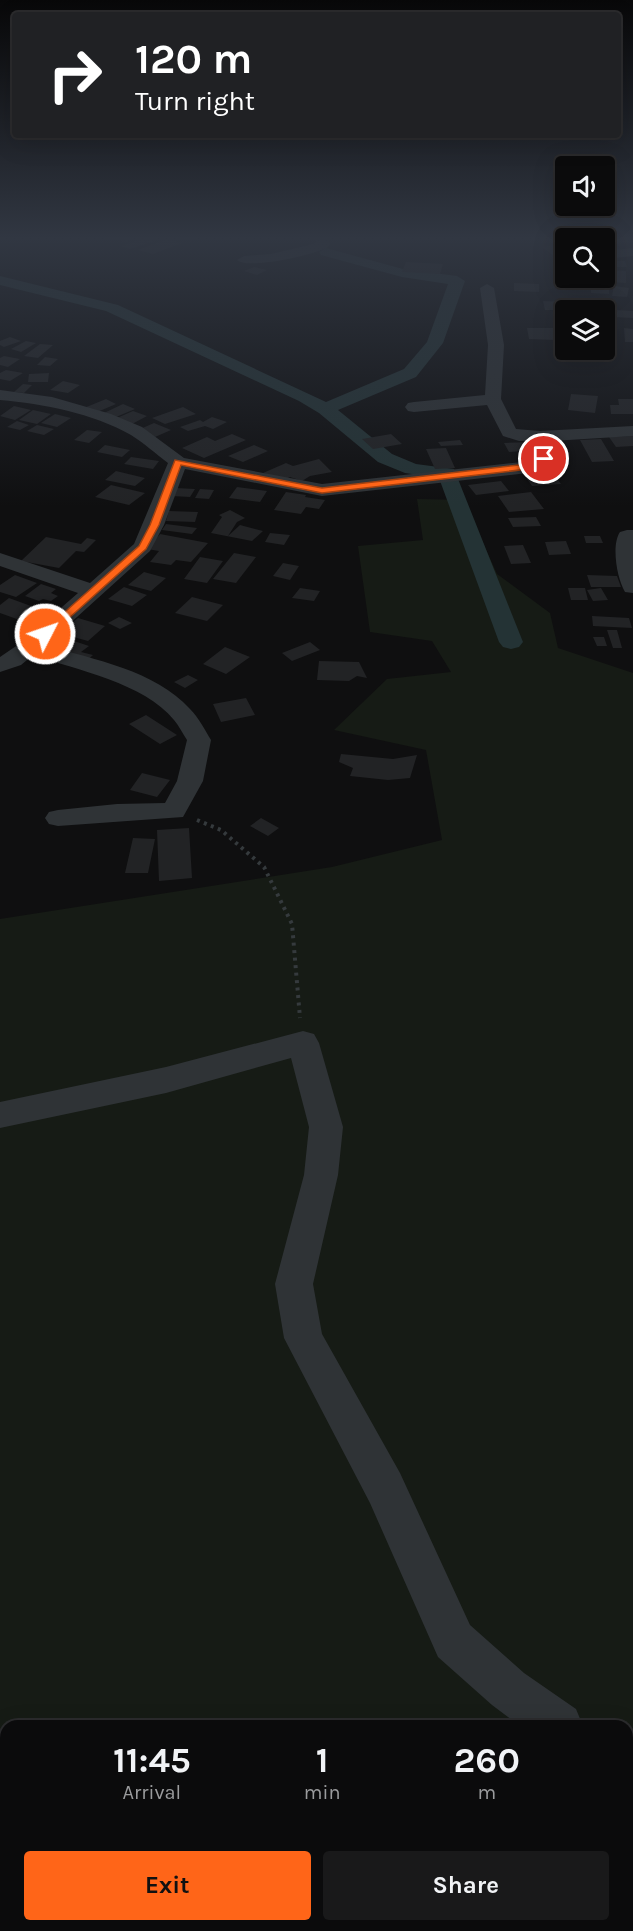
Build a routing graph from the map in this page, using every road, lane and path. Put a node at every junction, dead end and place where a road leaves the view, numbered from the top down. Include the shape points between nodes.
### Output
1 (493, 326) edge
2 (0, 395) edge
3 (493, 399) junction
4 (414, 406) dead end
5 (633, 431) edge
6 (540, 436) junction
7 (178, 462) junction
8 (633, 536) edge
9 (0, 559) edge
10 (633, 587) edge
11 (94, 591) junction
12 (30, 647) junction
13 (0, 665) edge
14 (174, 811) junction
15 (58, 818) dead end
16 (303, 1043) junction
17 (0, 1115) edge
18 (551, 1720) edge

1 - 3 street
2 - 7 street via 108,419 137,432
3 - 4 street
3 - 6 street via 508,432
5 - 6 street
6 - 7 street via 548,448 537,466 322,490
7 - 11 street via 142,547
8 - 10 street via 627,536 626,556
9 - 11 street
11 - 12 street
12 - 13 street
12 - 14 street via 127,679 182,714 199,740 190,781
14 - 15 street
14 - 16 path via 221,830 264,867 292,924
16 - 17 street via 166,1080
16 - 18 street via 326,1127 321,1175 294,1284 303,1338 385,1488 454,1641 508,1689

